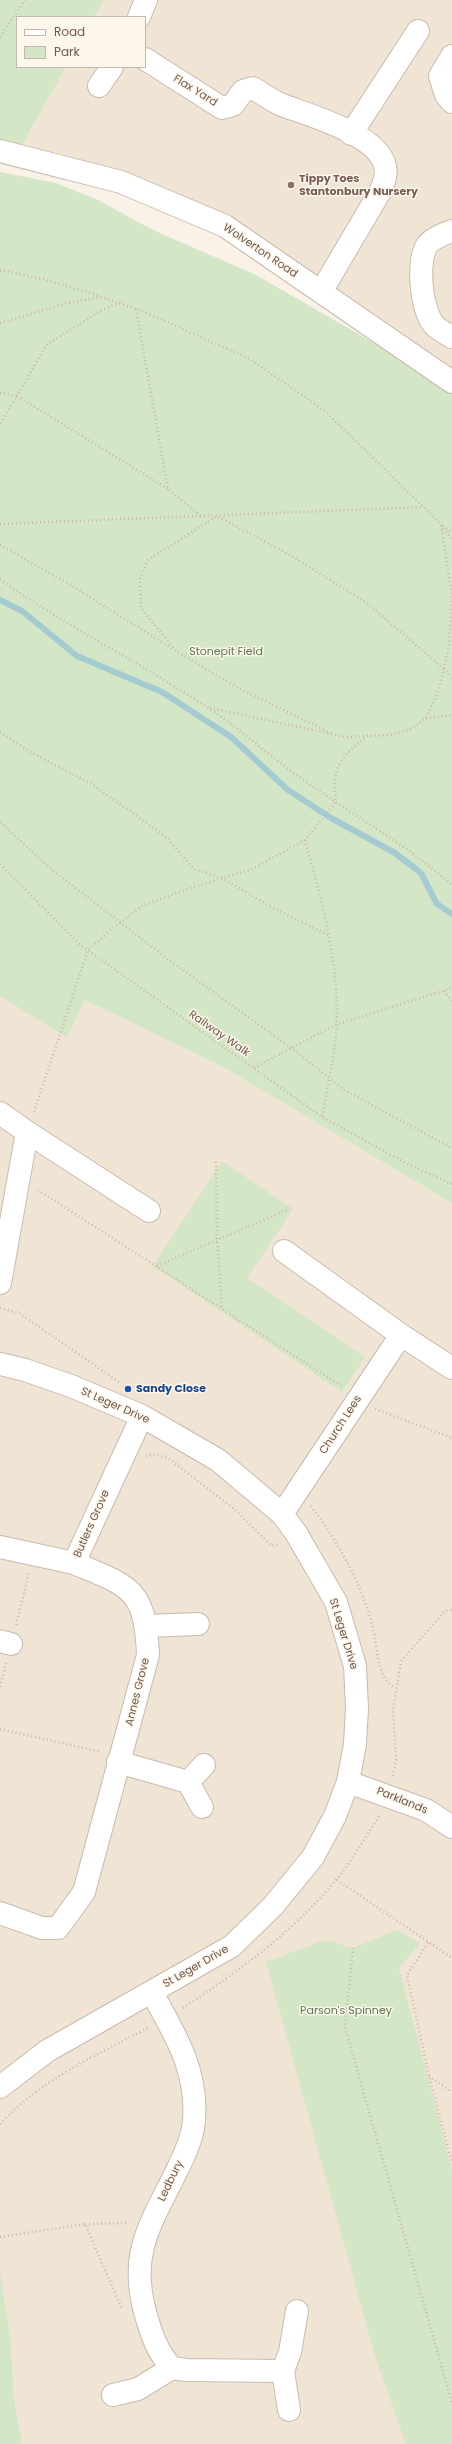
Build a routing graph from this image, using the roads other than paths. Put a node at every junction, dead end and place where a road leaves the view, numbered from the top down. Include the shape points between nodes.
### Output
1 (146, 0) edge
2 (139, 16) edge
3 (418, 31) dead end
4 (452, 56) edge
5 (146, 61) edge
6 (111, 68) edge
7 (100, 86) dead end
8 (452, 102) edge
9 (351, 134) junction
10 (0, 151) edge
11 (452, 232) edge
12 (321, 292) junction
13 (452, 337) edge
14 (452, 382) edge
15 (0, 1112) edge
16 (27, 1132) junction
17 (149, 1211) dead end
18 (284, 1252) dead end
19 (0, 1283) edge
20 (401, 1335) junction
21 (0, 1364) edge
22 (452, 1368) edge
23 (142, 1416) junction
24 (282, 1514) junction
25 (0, 1547) edge
26 (74, 1563) junction
27 (198, 1624) dead end
28 (147, 1626) junction
29 (119, 1760) junction
30 (204, 1765) dead end
31 (188, 1782) junction
32 (348, 1782) junction
33 (202, 1807) dead end
34 (452, 1827) edge
35 (0, 1913) edge
36 (152, 1993) junction
37 (0, 2088) edge
38 (297, 2311) dead end
39 (172, 2368) junction
40 (283, 2370) junction
41 (113, 2395) dead end
42 (289, 2410) dead end

1 - 2 street
3 - 9 street
4 - 8 street via 440,76 446,95
5 - 9 street, Flax Yard via 222,108 233,105 244,92 253,88 281,104 326,120
6 - 7 street
9 - 12 street, Flax Yard via 366,143 382,158 385,166 384,182
10 - 12 street, Wolverton Road via 121,182 225,226
11 - 13 street via 441,235 426,246 421,280 424,302 435,326
12 - 14 street, Wolverton Road
15 - 16 street
16 - 17 street
16 - 19 street
18 - 20 street
20 - 22 street
20 - 24 street, Church Lees
21 - 23 street, St Leger Drive via 71,1386
23 - 24 street, St Leger Drive via 218,1460
23 - 26 street, Butlers Grove
24 - 32 street, St Leger Drive via 336,1602 355,1666 355,1744
25 - 26 street, Butlers Grove
26 - 28 street, Annes Grove via 121,1582 138,1600
27 - 28 street
28 - 29 street, Annes Grove via 148,1655
29 - 31 street
29 - 35 street, Annes Grove via 84,1892 58,1928 42,1928
30 - 31 street
31 - 33 street
32 - 34 street, Parklands via 426,1810
32 - 36 street, St Leger Drive via 335,1816 313,1857 273,1906 232,1946
36 - 37 street, St Leger Drive via 47,2051
36 - 39 street, Ledbury via 183,2049 194,2096 194,2122 187,2149 150,2223 139,2262 139,2290 154,2341 162,2358
38 - 40 street via 290,2352
39 - 40 street
39 - 41 street via 138,2389
40 - 42 street

